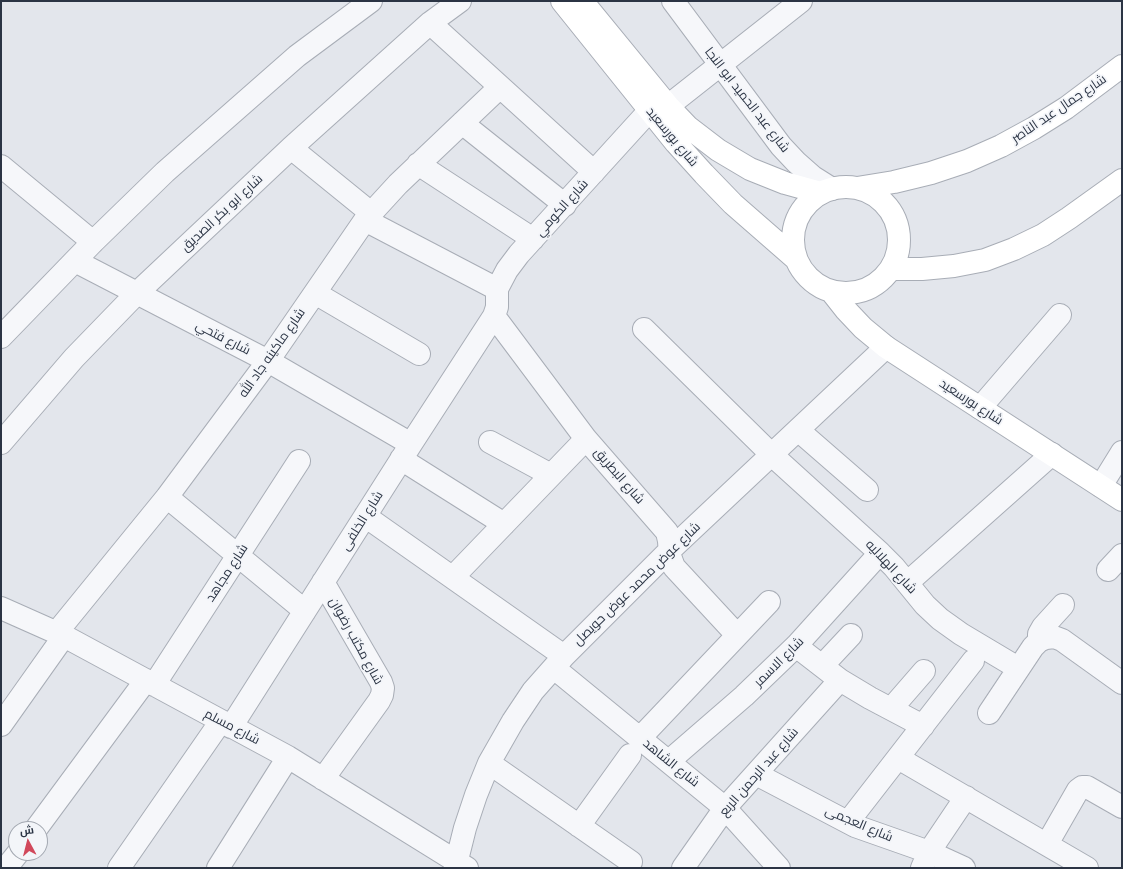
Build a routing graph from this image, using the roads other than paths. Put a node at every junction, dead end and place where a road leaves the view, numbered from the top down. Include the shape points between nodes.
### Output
1 (371, 1) edge
2 (460, 1) edge
3 (562, 1) edge
4 (582, 1) edge
5 (672, 1) edge
6 (792, 4) edge
7 (430, 23) junction
8 (720, 66) junction
9 (1122, 66) edge
10 (500, 87) junction
11 (659, 108) junction
12 (462, 123) junction
13 (291, 148) junction
14 (418, 164) junction
15 (1, 166) edge
16 (594, 172) junction
17 (1120, 186) edge
18 (857, 188) junction
19 (826, 191) junction
20 (565, 205) junction
21 (368, 216) junction
22 (533, 239) junction
23 (93, 242) junction
24 (796, 259) junction
25 (75, 261) junction
26 (891, 269) junction
27 (498, 289) junction
28 (831, 292) junction
29 (137, 293) junction
30 (315, 293) junction
31 (1060, 315) dead end
32 (494, 316) junction
33 (644, 329) dead end
34 (1, 337) edge
35 (886, 347) junction
36 (419, 354) dead end
37 (268, 361) junction
38 (980, 408) junction
39 (798, 430) junction
40 (586, 439) junction
41 (490, 442) dead end
42 (1, 443) edge
43 (406, 451) junction
44 (1122, 452) edge
45 (1052, 454) junction
46 (772, 455) junction
47 (299, 461) dead end
48 (551, 475) junction
49 (1101, 486) junction
50 (867, 490) dead end
51 (167, 496) junction
52 (1122, 500) edge
53 (365, 516) junction
54 (504, 524) junction
55 (669, 551) junction
56 (880, 552) junction
57 (238, 556) junction
58 (453, 577) junction
59 (323, 582) junction
60 (906, 582) junction
61 (769, 602) dead end
62 (1063, 605) dead end
63 (2, 609) edge
64 (305, 611) junction
65 (61, 634) junction
66 (851, 635) dead end
67 (737, 636) junction
68 (1039, 641) junction
69 (796, 646) junction
70 (974, 661) dead end
71 (559, 662) junction
72 (822, 666) junction
73 (1018, 668) junction
74 (924, 671) dead end
75 (840, 680) junction
76 (150, 682) junction
77 (1122, 683) edge
78 (891, 709) junction
79 (989, 713) dead end
80 (226, 724) junction
81 (1, 725) edge
82 (923, 726) junction
83 (635, 747) junction
84 (288, 758) junction
85 (898, 758) junction
86 (668, 761) junction
87 (489, 763) junction
88 (756, 774) junction
89 (323, 779) junction
90 (966, 797) junction
91 (1122, 807) edge
92 (726, 808) junction
93 (42, 821) edge
94 (848, 822) junction
95 (579, 826) junction
96 (1047, 844) junction
97 (926, 860) edge
98 (631, 862) dead end
99 (459, 866) edge
100 (119, 868) edge
101 (218, 868) edge
102 (683, 868) edge
103 (778, 868) edge
104 (964, 868) edge
105 (1086, 868) edge

1 - 23 street via 297,56 233,111
2 - 7 street, شارع ابو بكر الصديق
3 - 11 street, شارع بورسعيد
4 - 11 street, شارع بورسعيد
5 - 8 street, شارع عبد الحميد ابو النجا
6 - 8 street, شارع الكومي
7 - 10 street
7 - 13 street, شارع ابو بكر الصديق
8 - 11 street, شارع الكومي
8 - 19 street, شارع عبد الحميد ابو النجا via 781,146
9 - 18 street, شارع جمال عبد الناصر via 1066,108 1001,146 931,173
10 - 12 street, شارع ماكينه جاد الله
10 - 16 street
11 - 16 street, شارع الكومي
11 - 19 street, شارع بورسعيد via 718,150 750,169 785,183
11 - 24 street, شارع بورسعيد via 676,143 733,204
12 - 14 street, شارع ماكينه جاد الله
12 - 20 street
13 - 21 street
13 - 29 street, شارع ابو بكر الصديق
14 - 21 street, شارع ماكينه جاد الله
14 - 22 street
15 - 23 street
16 - 20 street, شارع الكومي
17 - 26 street via 1043,235 985,260 954,266
18 - 19 street via 845,187
18 - 26 street via 869,192 880,200 895,220 899,232 899,245
19 - 24 street via 810,201 796,222 793,234
20 - 22 street, شارع الكومي
21 - 27 street
21 - 30 street, شارع ماكينه جاد الله
22 - 27 street, شارع الكومي via 507,270
23 - 25 street
24 - 28 street via 811,281
25 - 29 street, شارع فتحي
25 - 34 street
26 - 28 street via 882,280 858,292
27 - 32 street, شارع الكومي
28 - 35 street, شارع بورسعيد via 863,328
29 - 37 street, شارع فتحي
29 - 42 street, شارع ابو بكر الصديق via 74,358
30 - 36 street
30 - 37 street, شارع ماكينه جاد الله
31 - 38 street
32 - 40 street, شارع البطريق
32 - 43 street, شارع الخلفى
33 - 46 street, شارع الهلاليه
35 - 38 street, شارع بورسعيد
35 - 39 street, شارع عوض محمد عوض حويصل
37 - 43 street, شارع فتحي
37 - 51 street, شارع ماكينه جاد الله
38 - 45 street, شارع بورسعيد
39 - 46 street, شارع عوض محمد عوض حويصل
39 - 50 street
40 - 48 street
40 - 55 street, شارع البطريق via 667,532
41 - 48 street
43 - 53 street, شارع الخلفى
43 - 54 street, شارع فتحي
44 - 49 street
45 - 49 street, شارع بورسعيد
45 - 60 street
46 - 55 street, شارع عوض محمد عوض حويصل
46 - 56 street, شارع الهلاليه
47 - 57 street, شارع مجاهد
48 - 54 street
49 - 52 street, شارع بورسعيد
51 - 57 street
51 - 65 street, شارع ماكينه جاد الله
53 - 58 street, شارع الشاهد
53 - 59 street, شارع الخلفى
54 - 58 street
55 - 67 street, شارع البطريق via 674,567
55 - 71 street, شارع عوض محمد عوض حويصل
56 - 60 street, شارع الهلاليه
56 - 69 street, شارع الاسمر
57 - 64 street
57 - 76 street, شارع مجاهد
58 - 71 street, شارع الشاهد
59 - 64 street, شارع الخلفى
59 - 89 street, شارع مكتب رضوان via 383,688 379,701
60 - 73 street, شارع الهلاليه via 940,619
61 - 67 street
62 - 68 street via 1043,627
63 - 65 street, شارع مسلم
64 - 80 street, شارع الخلفى
65 - 76 street, شارع مسلم
65 - 81 street, شارع ماكينه جاد الله
66 - 72 street
67 - 83 street
68 - 73 street
68 - 77 street via 1054,637 1062,640
69 - 72 street
69 - 86 street, شارع الاسمر via 744,696
70 - 82 street
71 - 83 street, شارع الشاهد
71 - 87 street, شارع عوض محمد عوض حويصل via 533,691
72 - 75 street
73 - 79 street
74 - 78 street
75 - 78 street
75 - 88 street, شارع عبد الرحمن الربع
76 - 80 street, شارع مسلم
76 - 93 street, شارع مجاهد
78 - 82 street
80 - 84 street, شارع مسلم
80 - 100 street, شارع الخلفى
82 - 85 street
83 - 86 street, شارع الشاهد
83 - 95 street
84 - 89 street, شارع مسلم
84 - 101 street
85 - 90 street
85 - 94 street
86 - 92 street, شارع الشاهد
87 - 95 street
87 - 99 street, شارع عوض محمد عوض حويصل via 467,821
88 - 92 street, شارع عبد الرحمن الربع
88 - 94 street, شارع العجمى
89 - 99 street, شارع مسلم
90 - 96 street
90 - 97 street
91 - 96 street via 1089,788 1082,787
92 - 102 street, شارع عبد الرحمن الربع
92 - 103 street, شارع الشاهد
94 - 97 street, شارع العجمى
95 - 98 street
96 - 105 street
97 - 104 street, شارع العجمى

